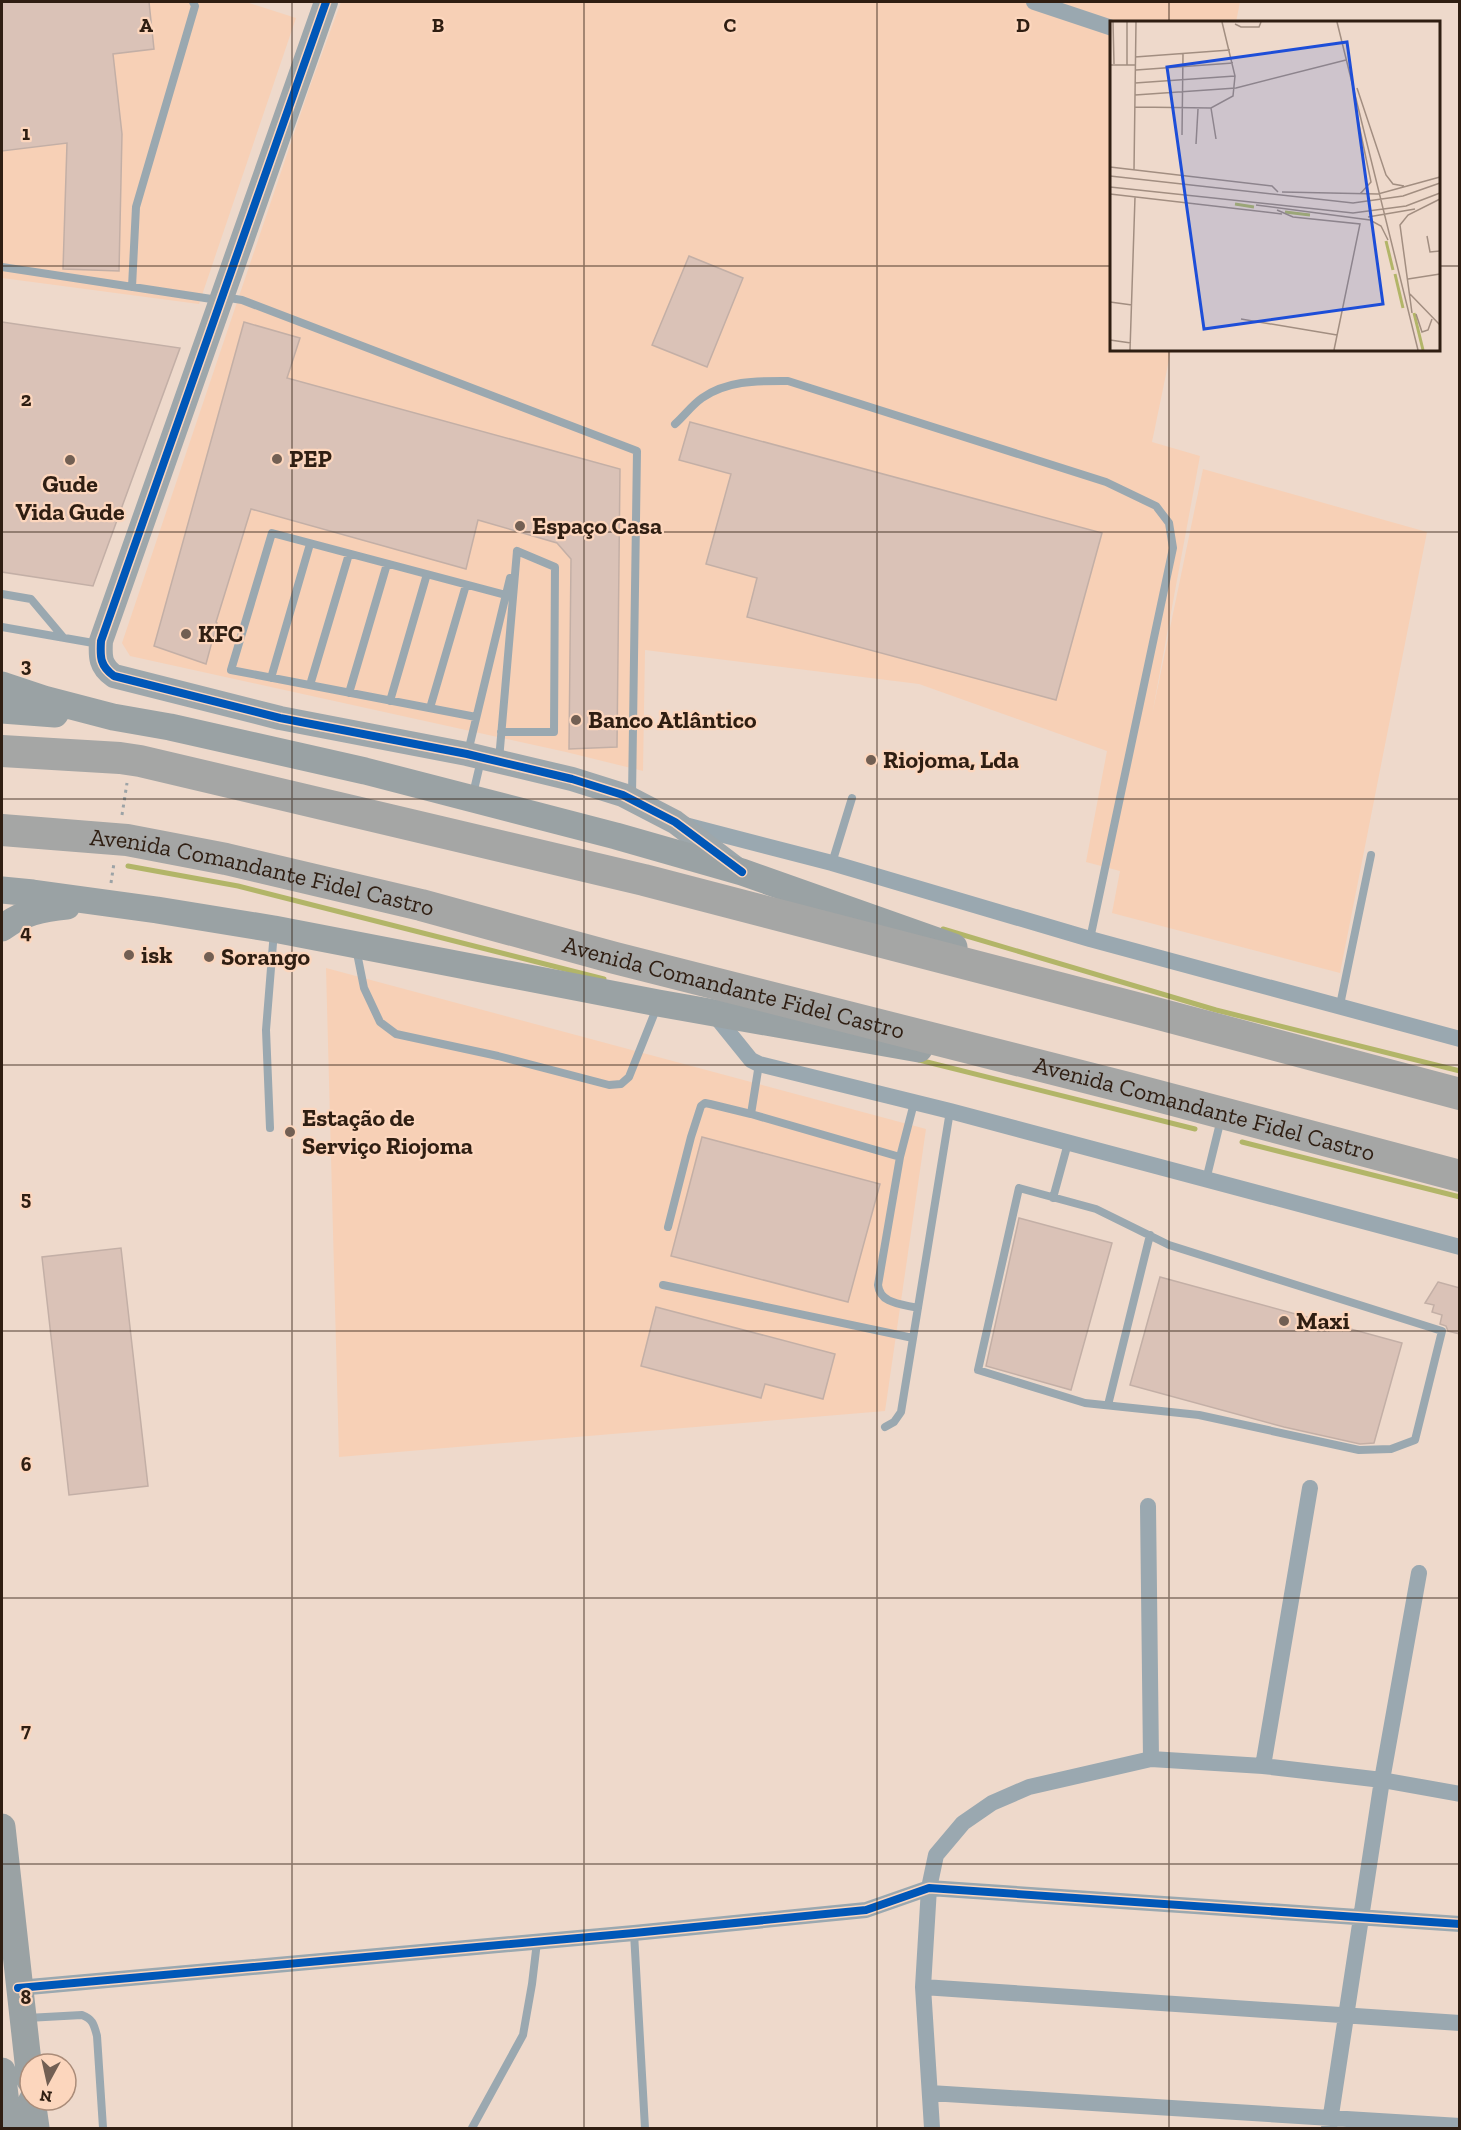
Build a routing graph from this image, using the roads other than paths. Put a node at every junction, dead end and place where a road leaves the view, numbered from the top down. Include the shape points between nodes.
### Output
1 (193, 2) edge
2 (326, 2) edge
3 (1034, 2) edge
4 (1110, 27) edge
5 (2, 267) edge
6 (132, 287) junction
7 (220, 298) junction
8 (675, 424) dead end
9 (310, 543) junction
10 (349, 554) junction
11 (387, 564) junction
12 (427, 574) junction
13 (466, 585) junction
14 (2, 594) edge
15 (509, 596) junction
16 (2, 627) edge
17 (63, 638) junction
18 (101, 644) junction
19 (271, 678) junction
20 (2, 685) edge
21 (310, 685) junction
22 (349, 693) junction
23 (390, 701) junction
24 (430, 708) junction
25 (2, 710) edge
26 (113, 717) junction
27 (476, 717) junction
28 (501, 732) junction
29 (276, 735) junction
30 (2, 751) edge
31 (483, 757) junction
32 (852, 798) dead end
33 (472, 799) junction
34 (632, 800) junction
35 (675, 822) junction
36 (2, 830) edge
37 (1371, 855) dead end
38 (832, 863) junction
39 (742, 872) junction
40 (2, 890) edge
41 (157, 910) junction
42 (2, 928) edge
43 (274, 929) junction
44 (1090, 939) junction
45 (356, 945) junction
46 (658, 1003) junction
47 (1340, 1005) junction
48 (1144, 1010) junction
49 (713, 1012) junction
50 (1460, 1039) edge
51 (759, 1064) junction
52 (1128, 1088) junction
53 (1460, 1094) edge
54 (914, 1103) junction
55 (950, 1111) junction
56 (1222, 1113) junction
57 (751, 1114) junction
58 (270, 1128) dead end
59 (1068, 1143) junction
60 (900, 1157) junction
61 (1460, 1176) edge
62 (1206, 1180) junction
63 (1053, 1197) junction
64 (668, 1227) dead end
65 (1150, 1235) junction
66 (1460, 1247) edge
67 (663, 1285) dead end
68 (918, 1308) junction
69 (913, 1338) junction
70 (1108, 1406) junction
71 (885, 1426) dead end
72 (1310, 1488) dead end
73 (1148, 1506) dead end
74 (1419, 1573) dead end
75 (1151, 1759) junction
76 (1263, 1767) junction
77 (1382, 1780) junction
78 (1460, 1794) edge
79 (2, 1827) edge
80 (929, 1888) junction
81 (1361, 1917) junction
82 (1460, 1924) edge
83 (634, 1934) junction
84 (537, 1942) junction
85 (923, 1987) junction
86 (18, 1988) junction
87 (1346, 2016) junction
88 (22, 2018) junction
89 (1460, 2024) edge
90 (26, 2052) edge
91 (2, 2071) edge
92 (930, 2093) junction
93 (34, 2112) edge
94 (1330, 2123) edge
95 (1460, 2126) edge
96 (9, 2128) edge
97 (36, 2128) edge
98 (104, 2128) edge
99 (472, 2128) edge
100 (645, 2128) edge
101 (932, 2128) edge

1 - 6 lane via 136,207
2 - 7 street
3 - 4 street
5 - 6 lane
6 - 7 lane
7 - 18 street
7 - 34 lane via 242,300 637,451
8 - 44 lane via 714,391 744,381 788,381 1106,482 1156,506 1170,522 1173,548
9 - 10 lane
9 - 19 lane
9 - 19 lane via 272,533 231,670
10 - 11 lane
10 - 21 lane
11 - 12 lane
11 - 22 lane
12 - 13 lane
12 - 23 lane
13 - 15 lane
13 - 24 lane
14 - 17 lane via 31,599
15 - 27 lane
15 - 28 lane
15 - 28 lane via 517,551 555,567 554,732
16 - 17 lane
17 - 18 lane
18 - 29 street via 101,662 114,676
19 - 21 lane
20 - 26 main road
21 - 22 lane
22 - 23 lane
23 - 24 lane
24 - 27 lane
25 - 26 main road
26 - 29 main road via 170,727
27 - 31 lane
28 - 31 lane
29 - 31 street
29 - 33 main road via 365,771
30 - 48 highway via 140,761 644,880
31 - 33 lane
31 - 34 street via 572,779
32 - 38 lane
33 - 39 main road
34 - 35 street
35 - 38 street
35 - 39 street
36 - 52 highway, Avenida Comandante Fidel Castro via 127,840 226,859
37 - 47 lane
38 - 44 street
39 - 48 main road
40 - 41 main road
41 - 42 main road via 64,906 34,910
41 - 43 main road
43 - 45 main road
43 - 58 lane via 266,1030
44 - 47 street
45 - 46 main road
45 - 46 lane via 364,988 380,1022 396,1034 609,1085 621,1084 629,1077
46 - 49 main road
47 - 50 street
48 - 53 highway
49 - 51 street via 751,1060
49 - 52 main road
51 - 54 street
51 - 57 lane
52 - 56 highway, Avenida Comandante Fidel Castro
54 - 55 street
54 - 60 lane
55 - 59 street
55 - 68 lane
56 - 61 highway, Avenida Comandante Fidel Castro
56 - 62 lane
57 - 60 lane
57 - 64 lane via 705,1103 701,1106
59 - 62 street
59 - 63 lane
60 - 68 lane via 878,1285 885,1299
62 - 66 street
63 - 65 lane via 1096,1209
63 - 70 lane via 1019,1188 978,1370
65 - 70 lane
65 - 70 lane via 1168,1245 1442,1331 1415,1440 1391,1449 1359,1450 1199,1415
67 - 69 lane
68 - 69 lane
69 - 71 lane via 901,1412
72 - 76 street
73 - 75 street
74 - 77 street
75 - 76 street
75 - 80 street via 1029,1787 992,1803 963,1823 936,1855
76 - 77 street
77 - 78 street
77 - 81 street
79 - 86 main road
80 - 81 street
80 - 83 street via 866,1910
80 - 85 street
81 - 82 street
81 - 87 street
83 - 84 street
83 - 100 lane
84 - 86 street
84 - 99 lane via 523,2035
85 - 87 street
85 - 92 street
86 - 88 main road
87 - 89 street
87 - 94 street
88 - 90 main road
88 - 98 lane via 90,2017 97,2036
91 - 96 main road
92 - 94 street
92 - 101 street
93 - 97 main road
94 - 95 street

